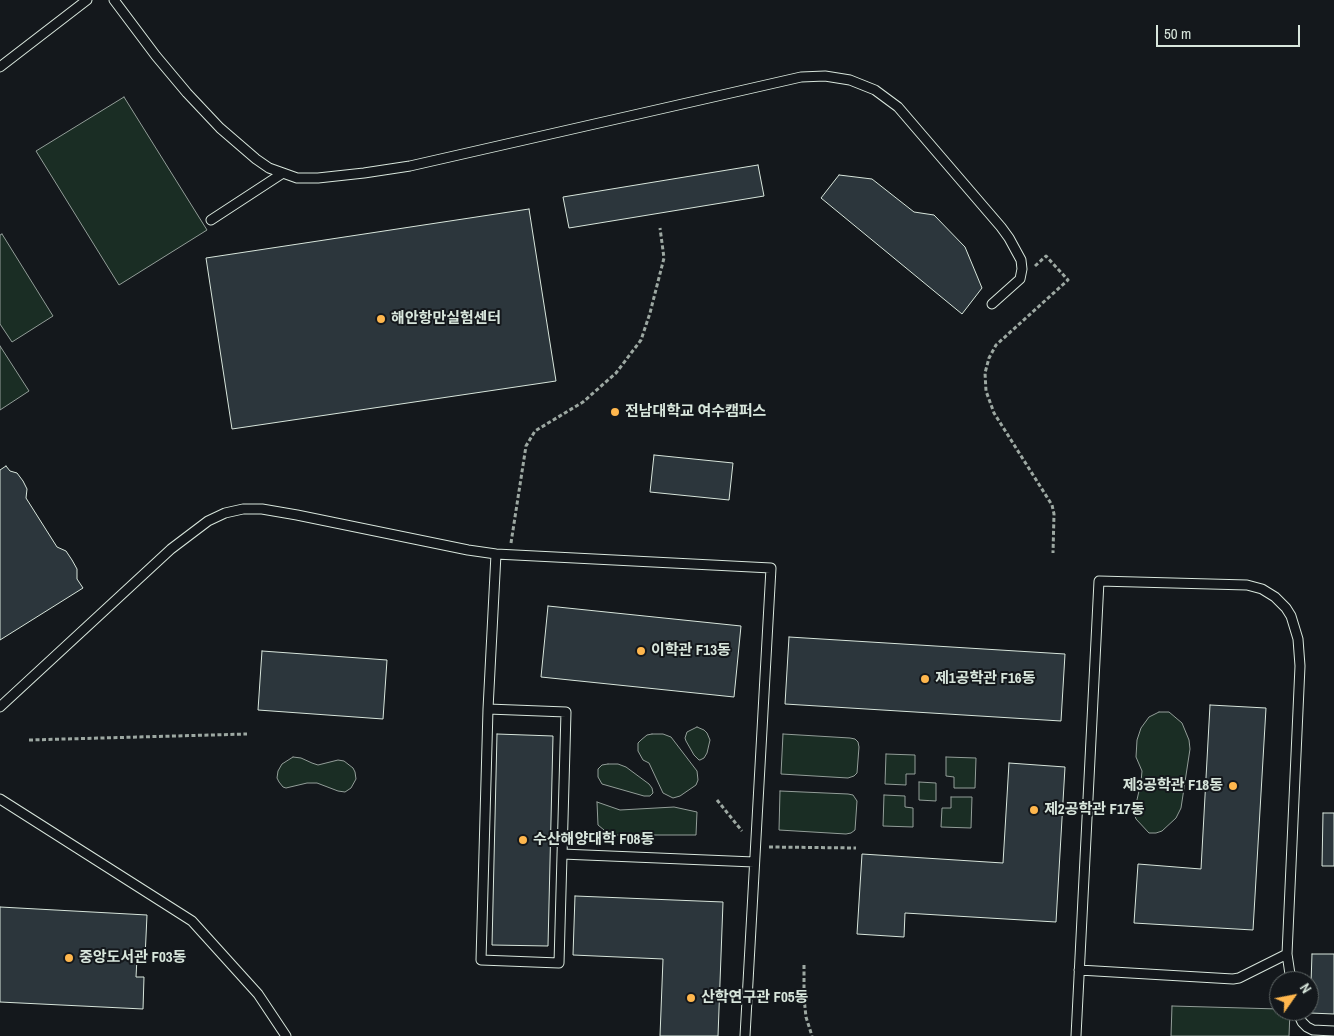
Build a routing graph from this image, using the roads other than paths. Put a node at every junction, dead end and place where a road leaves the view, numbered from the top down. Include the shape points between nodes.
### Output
1 (87, 0) edge
2 (114, 0) edge
3 (0, 68) edge
4 (283, 173) junction
5 (212, 220) dead end
6 (992, 304) dead end
7 (496, 554) junction
8 (0, 707) edge
9 (488, 709) junction
10 (0, 799) edge
11 (562, 854) junction
12 (754, 862) junction
13 (1287, 954) junction
14 (1079, 970) junction
15 (1290, 971) edge
16 (1302, 1021) edge
17 (1334, 1031) edge
18 (286, 1036) edge
19 (745, 1036) edge
20 (1076, 1036) edge

1 - 3 lane
2 - 4 lane via 156,56 220,128 256,159
4 - 5 lane
4 - 6 lane via 297,178 318,178 410,166 802,78 825,76 850,80 876,90 898,107 1009,238 1021,260 1020,279
7 - 8 lane via 262,509 225,513 208,521 171,549
7 - 9 lane
7 - 12 lane via 771,568
9 - 11 lane via 566,712
9 - 11 lane via 481,960 559,963
10 - 18 lane via 192,922 258,994
11 - 12 lane
12 - 19 lane
13 - 14 lane via 1233,979
13 - 14 lane via 1300,666 1298,639 1286,608 1262,589 1247,585 1099,581
13 - 15 lane
14 - 20 lane
16 - 17 lane via 1313,1030

